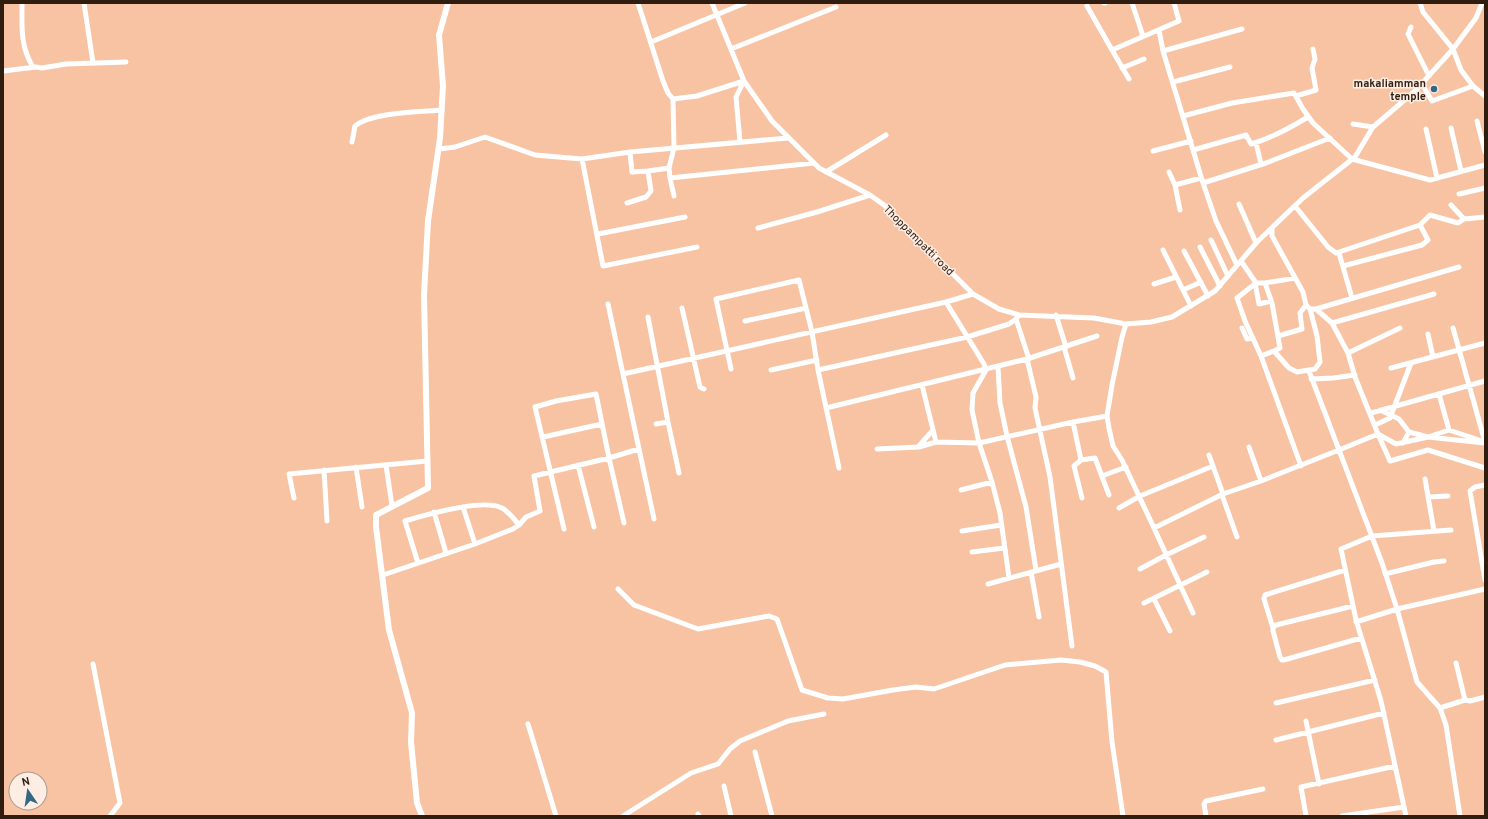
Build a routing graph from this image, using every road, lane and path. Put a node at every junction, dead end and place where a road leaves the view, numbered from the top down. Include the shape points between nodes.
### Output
1 (22, 3) edge
2 (84, 3) edge
3 (448, 3) edge
4 (638, 3) edge
5 (712, 3) edge
6 (745, 3) edge
7 (1132, 3) edge
8 (1174, 3) edge
9 (1420, 3) edge
10 (1482, 3) edge
11 (1087, 6) dead end
12 (836, 7) dead end
13 (717, 14) junction
14 (1412, 27) dead end
15 (1242, 29) dead end
16 (1159, 30) junction
17 (1143, 36) junction
18 (651, 42) junction
19 (731, 49) junction
20 (1313, 49) dead end
21 (1453, 49) junction
22 (1112, 50) junction
23 (1164, 51) junction
24 (1144, 59) dead end
25 (126, 62) dead end
26 (93, 63) junction
27 (33, 67) junction
28 (1230, 67) dead end
29 (1122, 68) junction
30 (3, 71) edge
31 (1429, 76) junction
32 (1129, 79) dead end
33 (744, 81) junction
34 (1173, 82) junction
35 (1422, 84) junction
36 (1473, 86) junction
37 (1296, 96) junction
38 (1485, 96) edge
39 (673, 99) junction
40 (442, 110) junction
41 (1182, 116) junction
42 (1308, 117) junction
43 (1478, 122) dead end
44 (1353, 124) dead end
45 (1373, 127) junction
46 (1451, 128) dead end
47 (1426, 130) dead end
48 (886, 135) dead end
49 (788, 138) junction
50 (1330, 138) junction
51 (1191, 141) junction
52 (352, 142) dead end
53 (740, 142) junction
54 (1256, 143) junction
55 (674, 148) junction
56 (439, 149) junction
57 (1193, 150) junction
58 (1154, 151) dead end
59 (630, 152) junction
60 (1485, 152) edge
61 (1352, 159) junction
62 (582, 160) junction
63 (814, 163) junction
64 (1261, 164) junction
65 (1485, 165) edge
66 (669, 168) junction
67 (648, 171) junction
68 (1461, 171) junction
69 (826, 172) junction
70 (1169, 172) dead end
71 (670, 178) junction
72 (1437, 178) junction
73 (1202, 181) junction
74 (1175, 185) junction
75 (1485, 188) edge
76 (1459, 194) dead end
77 (870, 195) junction
78 (674, 196) dead end
79 (627, 203) dead end
80 (1239, 204) dead end
81 (1295, 206) junction
82 (1451, 206) dead end
83 (1180, 210) dead end
84 (685, 217) dead end
85 (1485, 217) edge
86 (1464, 219) junction
87 (1420, 225) junction
88 (758, 228) dead end
89 (1272, 229) junction
90 (598, 234) junction
91 (1211, 240) dead end
92 (1256, 243) junction
93 (697, 247) dead end
94 (1200, 247) dead end
95 (1163, 250) dead end
96 (1184, 251) dead end
97 (1339, 253) junction
98 (1239, 263) junction
99 (1343, 266) junction
100 (1459, 267) dead end
101 (1228, 276) junction
102 (1176, 277) junction
103 (1295, 278) junction
104 (1200, 282) junction
105 (1256, 283) junction
106 (1265, 283) junction
107 (1154, 284) dead end
108 (1220, 286) junction
109 (1183, 290) junction
110 (973, 294) junction
111 (1434, 294) dead end
112 (1208, 296) junction
113 (1352, 298) junction
114 (1271, 301) junction
115 (946, 302) junction
116 (608, 304) dead end
117 (1191, 306) junction
118 (1311, 307) junction
119 (682, 308) dead end
120 (806, 308) junction
121 (1056, 315) junction
122 (648, 317) dead end
123 (1017, 317) junction
124 (744, 322) dead end
125 (1332, 322) junction
126 (1126, 324) junction
127 (1242, 328) dead end
128 (1400, 328) dead end
129 (1453, 328) dead end
130 (812, 332) junction
131 (1428, 334) dead end
132 (1097, 336) dead end
133 (1278, 336) junction
134 (967, 337) junction
135 (1253, 338) junction
136 (1485, 343) edge
137 (1065, 347) junction
138 (1459, 350) junction
139 (727, 351) junction
140 (1274, 351) junction
141 (1348, 353) junction
142 (1261, 356) junction
143 (1433, 357) junction
144 (694, 359) junction
145 (1028, 359) junction
146 (817, 360) junction
147 (1411, 363) junction
148 (658, 367) junction
149 (998, 367) junction
150 (1391, 368) dead end
151 (731, 369) dead end
152 (770, 370) dead end
153 (818, 370) junction
154 (986, 370) junction
155 (1309, 371) junction
156 (624, 374) junction
157 (1355, 375) junction
158 (1073, 378) dead end
159 (1311, 379) junction
160 (1485, 381) edge
161 (922, 385) junction
162 (1470, 386) junction
163 (704, 390) dead end
164 (1439, 394) junction
165 (1395, 406) junction
166 (826, 408) junction
167 (1380, 410) junction
168 (1370, 413) junction
169 (1107, 416) junction
170 (1391, 416) junction
171 (668, 422) junction
172 (1072, 422) junction
173 (602, 424) junction
174 (656, 424) dead end
175 (1375, 425) junction
176 (1481, 429) junction
177 (933, 430) junction
178 (1039, 430) junction
179 (1449, 430) junction
180 (1409, 432) junction
181 (1378, 434) junction
182 (1007, 436) junction
183 (543, 437) junction
184 (1428, 437) junction
185 (1475, 440) junction
186 (936, 442) junction
187 (980, 443) junction
188 (1403, 443) junction
189 (1485, 443) edge
190 (919, 446) junction
191 (1249, 447) dead end
192 (639, 449) junction
193 (877, 449) dead end
194 (1339, 450) junction
195 (1209, 455) dead end
196 (609, 458) junction
197 (1081, 460) junction
198 (427, 461) junction
199 (386, 465) junction
200 (578, 465) junction
201 (1213, 466) junction
202 (1301, 466) junction
203 (356, 467) junction
204 (1126, 467) junction
205 (839, 468) dead end
206 (1485, 468) edge
207 (324, 470) junction
208 (551, 472) junction
209 (679, 473) dead end
210 (1102, 476) junction
211 (1425, 479) dead end
212 (1261, 481) junction
213 (992, 482) junction
214 (1485, 485) edge
215 (961, 490) dead end
216 (1109, 494) dead end
217 (1222, 494) junction
218 (1140, 496) junction
219 (1448, 496) dead end
220 (1428, 497) junction
221 (294, 498) dead end
222 (1082, 498) dead end
223 (392, 506) junction
224 (362, 507) dead end
225 (464, 507) junction
226 (1119, 508) dead end
227 (434, 512) junction
228 (654, 519) dead end
229 (327, 521) dead end
230 (624, 523) dead end
231 (519, 525) junction
232 (1001, 525) junction
233 (594, 527) dead end
234 (1154, 528) junction
235 (564, 529) dead end
236 (1451, 530) dead end
237 (962, 531) dead end
238 (1434, 531) junction
239 (1372, 536) junction
240 (1204, 537) dead end
241 (1237, 537) dead end
242 (476, 544) junction
243 (1004, 548) junction
244 (972, 552) dead end
245 (446, 553) junction
246 (1166, 555) junction
247 (1444, 561) dead end
248 (418, 563) junction
249 (1061, 564) junction
250 (1140, 569) dead end
251 (1346, 570) junction
252 (1034, 571) junction
253 (1207, 572) dead end
254 (1385, 574) junction
255 (383, 575) junction
256 (1009, 578) junction
257 (1485, 580) edge
258 (988, 584) dead end
259 (1180, 585) junction
260 (618, 589) dead end
261 (1485, 589) edge
262 (1154, 599) junction
263 (1144, 603) dead end
264 (1353, 606) junction
265 (1397, 609) junction
266 (1193, 613) dead end
267 (1039, 617) dead end
268 (1356, 622) junction
269 (1273, 628) junction
270 (1170, 631) dead end
271 (1361, 638) junction
272 (1072, 646) dead end
273 (1456, 663) dead end
274 (93, 664) dead end
275 (1375, 680) junction
276 (1485, 697) edge
277 (1465, 700) junction
278 (1276, 702) dead end
279 (1440, 708) junction
280 (1384, 713) junction
281 (824, 714) dead end
282 (1306, 721) dead end
283 (528, 724) dead end
284 (1309, 733) junction
285 (1276, 740) dead end
286 (755, 752) dead end
287 (1395, 766) junction
288 (1319, 784) junction
289 (724, 786) dead end
290 (1263, 789) dead end
291 (1404, 807) junction
292 (110, 816) edge
293 (422, 816) edge
294 (556, 816) edge
295 (623, 816) edge
296 (731, 816) edge
297 (772, 816) edge
298 (1124, 816) edge
299 (1206, 816) edge
300 (1306, 816) edge
301 (1342, 816) edge
302 (1406, 816) edge
303 (1460, 816) edge

1 - 27 street via 21,33 27,57
2 - 26 street
3 - 40 street via 439,35
4 - 18 street
5 - 13 street, Thoppampatti road
6 - 13 street
7 - 17 street
8 - 16 street via 1179,21
9 - 21 street via 1422,12
10 - 21 street, Thoppampatti road via 1476,18
11 - 22 street
12 - 19 street
13 - 18 street
13 - 19 street, Thoppampatti road
14 - 31 street via 1408,34
15 - 23 street
16 - 17 street
16 - 23 street
17 - 22 street
18 - 39 street via 663,81
19 - 33 street, Thoppampatti road
20 - 37 street via 1315,60 1312,68 1316,90
21 - 31 street, Thoppampatti road
21 - 36 street via 1461,70
22 - 29 street
23 - 34 street
24 - 29 street
25 - 26 street
26 - 27 street
27 - 30 street
28 - 34 street
29 - 32 street
31 - 35 street, Thoppampatti road
33 - 39 street via 697,96
33 - 49 street, Thoppampatti road via 772,121
33 - 53 street via 736,97
34 - 41 street
35 - 36 street via 1432,101
35 - 45 street, Thoppampatti road
36 - 38 street
37 - 41 street via 1294,93 1232,103
37 - 42 street
39 - 55 street
40 - 52 street via 379,116 360,122 355,126
40 - 56 street
41 - 51 street
42 - 50 street
42 - 54 street
43 - 60 street
44 - 45 street
45 - 61 street, Thoppampatti road
46 - 68 street
47 - 72 street
48 - 69 street
49 - 53 street
49 - 63 street, Thoppampatti road
50 - 61 street
50 - 64 street
51 - 57 street
51 - 58 street
53 - 55 street
54 - 57 street via 1251,144 1246,135
54 - 64 street
55 - 59 street
55 - 66 street
56 - 62 street via 455,147 485,137 534,155
56 - 198 street via 428,221 424,295
57 - 73 street
59 - 62 street
59 - 67 street via 632,172
61 - 72 street via 1416,177 1430,180
61 - 81 street, Thoppampatti road
62 - 90 street
63 - 69 street, Thoppampatti road
63 - 71 street
64 - 73 street
65 - 68 street
66 - 67 street
66 - 71 street
67 - 79 street via 651,191 646,197
68 - 72 street
69 - 77 street, Thoppampatti road
70 - 74 street
71 - 78 street
73 - 74 street
73 - 98 street via 1216,221
74 - 83 street
75 - 76 street
77 - 88 street
77 - 110 street, Thoppampatti road via 884,205
80 - 92 street
81 - 89 street, Thoppampatti road
81 - 97 street via 1328,247
82 - 86 street
84 - 90 street
85 - 86 street
86 - 87 street via 1458,223 1430,215
87 - 97 street
87 - 99 street via 1428,240 1422,245
89 - 92 street, Thoppampatti road
89 - 103 street via 1272,236
90 - 93 street via 603,266
91 - 101 street
92 - 98 street, Thoppampatti road
94 - 108 street
95 - 102 street
96 - 104 street
97 - 99 street
98 - 101 street, Thoppampatti road
98 - 105 street
99 - 113 street
100 - 113 street
101 - 108 street, Thoppampatti road
102 - 107 street
102 - 109 street
103 - 106 street
103 - 118 street
104 - 109 street
104 - 112 street
105 - 106 street
105 - 114 street via 1259,304
105 - 135 street via 1237,298
106 - 114 street
108 - 112 street, Thoppampatti road
109 - 117 street
110 - 115 street
110 - 123 street, Thoppampatti road
111 - 125 street
112 - 117 street, Thoppampatti road
113 - 118 street
114 - 133 street
115 - 130 street
115 - 134 street
116 - 156 street
117 - 126 street, Thoppampatti road via 1172,317
118 - 125 street
118 - 133 street via 1300,312 1302,329
118 - 155 street via 1320,362 1315,369
119 - 144 street
120 - 124 street
120 - 130 street
120 - 139 street via 799,280 716,299
121 - 123 street, Thoppampatti road
121 - 126 street, Thoppampatti road
121 - 137 street
122 - 148 street
123 - 134 street via 1009,324
123 - 145 street
125 - 141 street
126 - 169 street
127 - 135 street via 1247,339
128 - 141 street
129 - 138 street
130 - 139 street
130 - 146 street
131 - 143 street
132 - 137 street
133 - 140 street via 1280,348
134 - 153 street
134 - 154 street
135 - 142 street
136 - 138 street
137 - 145 street
137 - 158 street
138 - 143 street
138 - 162 street
139 - 144 street
139 - 151 street
140 - 142 street
140 - 155 street via 1289,368 1297,372
141 - 157 street
142 - 202 street
143 - 147 street
144 - 148 street
144 - 163 street via 700,387
145 - 149 street
145 - 178 street via 1036,397 1034,408
146 - 152 street
146 - 153 street
147 - 150 street
147 - 165 street
148 - 156 street
148 - 171 street
149 - 154 street
149 - 182 street via 1000,403
153 - 166 street
154 - 161 street
154 - 187 street via 973,393 972,410
155 - 159 street
156 - 192 street
157 - 159 street
157 - 168 street
159 - 194 street
160 - 162 street
161 - 166 street
161 - 177 street
162 - 164 street
162 - 176 street
164 - 165 street
164 - 179 street
165 - 167 street
165 - 170 street
166 - 205 street
167 - 168 street
167 - 170 street
168 - 175 street
169 - 172 street
169 - 204 street via 1113,446
170 - 175 street
170 - 180 street via 1399,419
171 - 174 street
171 - 209 street
172 - 178 street
172 - 197 street
173 - 183 street
173 - 183 street via 596,394 556,401 535,407
173 - 196 street
175 - 181 street
176 - 185 street
176 - 185 street via 1485,442
177 - 186 street
177 - 190 street
178 - 182 street
178 - 249 street via 1050,477
179 - 184 street
179 - 185 street
180 - 184 street
180 - 188 street
181 - 188 street via 1396,444
181 - 194 street
181 - 206 street via 1390,461 1428,450
182 - 187 street
182 - 252 street via 1026,507
183 - 208 street
184 - 185 street
184 - 188 street
185 - 189 street
186 - 187 street
186 - 190 street
187 - 213 street
190 - 193 street
191 - 212 street
192 - 196 street
192 - 228 street
194 - 202 street
194 - 239 street
195 - 201 street
196 - 200 street
196 - 230 street
197 - 210 street via 1095,458
197 - 222 street via 1074,466
198 - 199 street
198 - 223 street via 428,488
199 - 203 street
199 - 223 street
200 - 208 street
200 - 233 street
201 - 217 street
201 - 218 street
202 - 212 street
203 - 207 street
203 - 224 street
204 - 210 street
204 - 218 street
207 - 221 street via 289,474
207 - 229 street
208 - 231 street via 534,476 540,511 526,517
208 - 235 street
210 - 216 street
211 - 220 street
212 - 217 street
213 - 215 street
213 - 232 street
214 - 257 street via 1470,491
217 - 234 street
217 - 241 street
218 - 226 street
218 - 234 street
219 - 220 street
220 - 238 street
223 - 255 street via 376,515
225 - 227 street
225 - 231 street via 490,504 501,507
225 - 242 street
227 - 245 street
227 - 248 street via 405,522
231 - 242 street
232 - 237 street
232 - 243 street
234 - 246 street
236 - 238 street
238 - 239 street
239 - 251 street via 1341,549
239 - 254 street
240 - 246 street
242 - 245 street
243 - 244 street
243 - 256 street
245 - 248 street
246 - 250 street
246 - 259 street
247 - 254 street
248 - 255 street
249 - 252 street
249 - 272 street
251 - 264 street
251 - 269 street via 1265,595
252 - 256 street
252 - 267 street
253 - 259 street
254 - 265 street
255 - 293 street via 389,630 412,712 411,742 416,803
256 - 258 street
259 - 262 street
259 - 266 street
260 - 298 street via 634,605 698,629 769,616 777,619 802,690 828,698 843,700 893,690 934,689 1005,665 1062,660 1095,666 1106,672 1112,742
261 - 265 street
262 - 263 street
262 - 270 street
264 - 268 street
264 - 269 street via 1276,625
265 - 268 street
265 - 279 street via 1417,682
268 - 271 street
269 - 271 street via 1282,660
271 - 275 street
273 - 277 street
274 - 292 street via 120,803
275 - 278 street
275 - 280 street
276 - 277 street
277 - 279 street
279 - 303 street via 1446,725
280 - 284 street
280 - 287 street
281 - 295 street via 788,721 740,741 718,764 691,774
282 - 284 street
283 - 294 street
284 - 285 street
284 - 288 street
286 - 297 street
287 - 288 street
287 - 291 street
288 - 300 street via 1301,787
289 - 296 street
290 - 299 street via 1206,801
291 - 301 street
291 - 302 street

